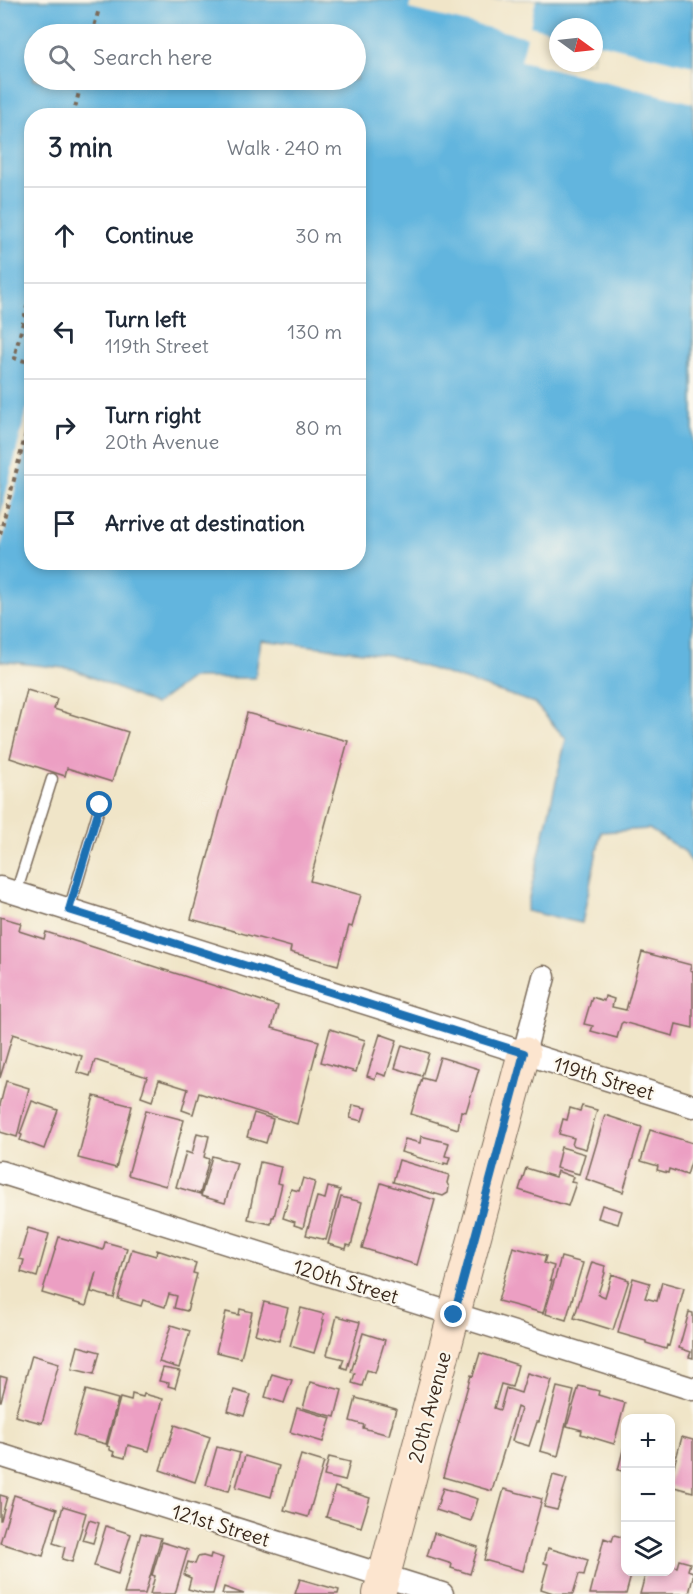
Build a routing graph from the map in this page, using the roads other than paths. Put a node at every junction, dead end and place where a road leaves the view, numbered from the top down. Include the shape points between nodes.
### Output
1 (52, 779) dead end
2 (100, 805) dead end
3 (8, 891) edge
4 (69, 910) junction
5 (544, 977) dead end
6 (524, 1053) junction
7 (693, 1106) edge
8 (0, 1172) edge
9 (454, 1315) junction
10 (693, 1389) edge
11 (0, 1455) edge
12 (381, 1585) edge
13 (442, 1594) edge

1 - 3 lane
2 - 4 lane
3 - 4 street, 119th Street
4 - 6 street, 119th Street
5 - 6 street, 20th Avenue
6 - 7 street, 119th Street
6 - 9 street, 20th Avenue
8 - 9 street, 120th Street
9 - 10 street, 120th Street
9 - 12 street, 20th Avenue
11 - 12 street, 121st Street
12 - 13 street, 121st Street

